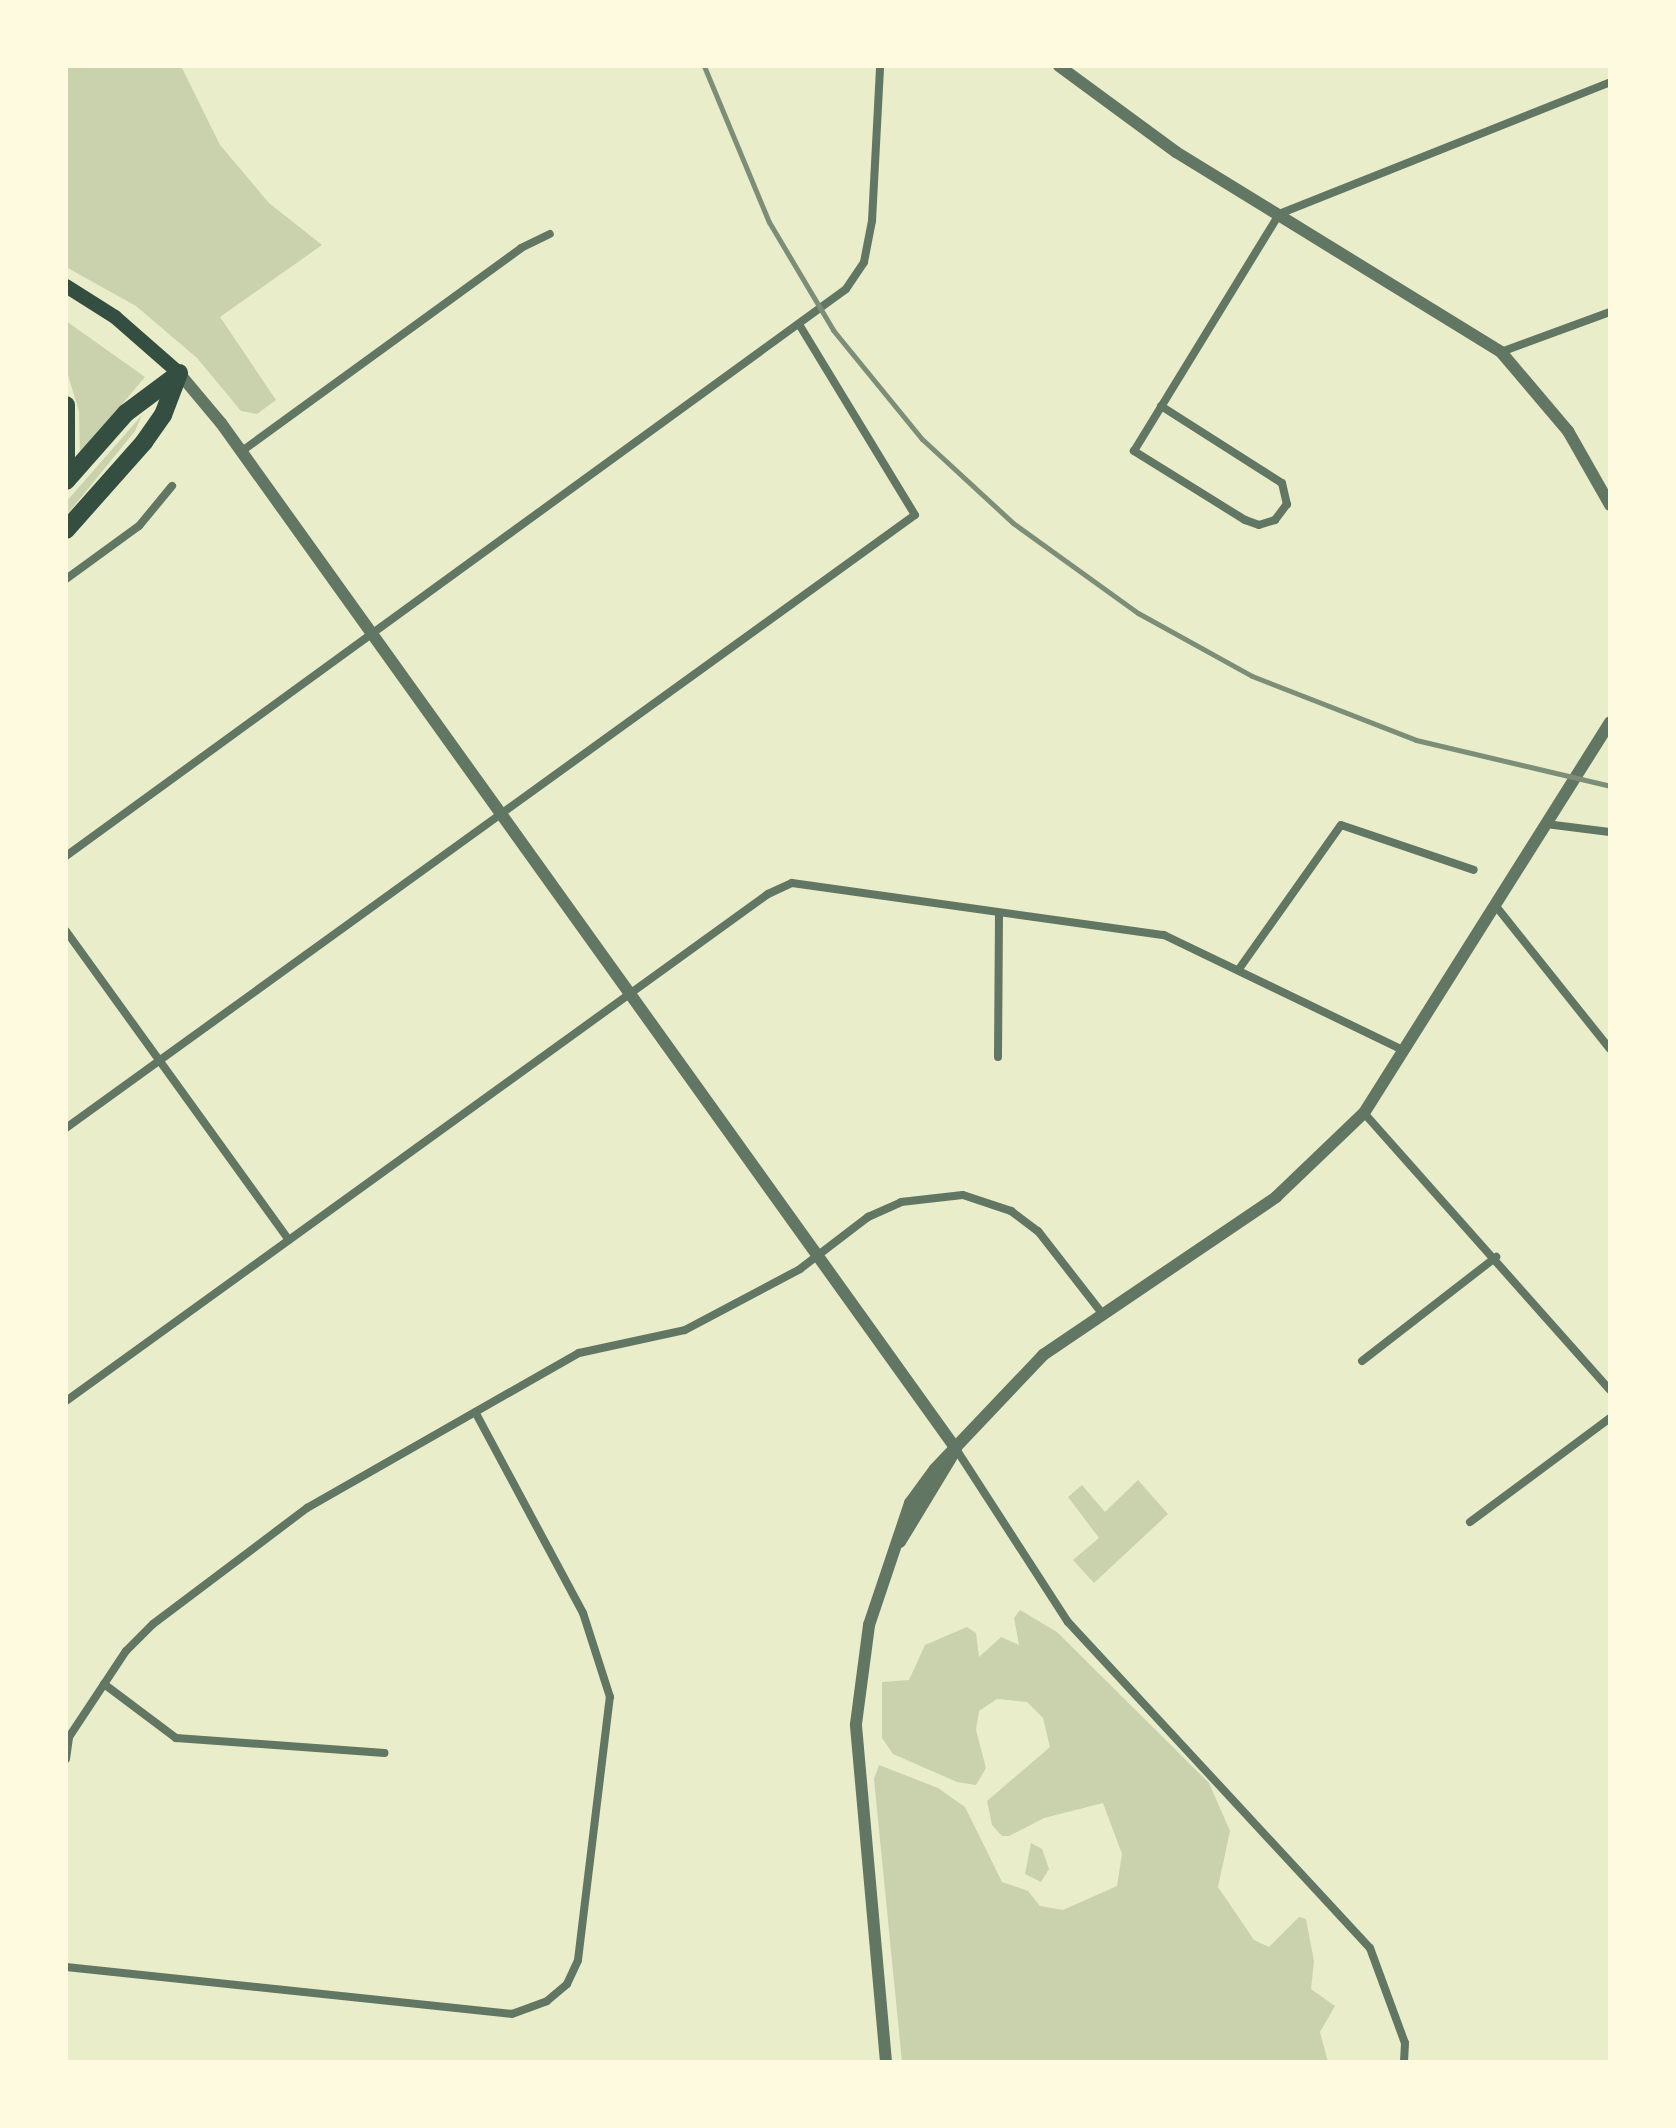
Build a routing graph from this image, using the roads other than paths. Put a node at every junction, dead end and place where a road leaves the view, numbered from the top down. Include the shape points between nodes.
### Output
1 (880, 66) edge
2 (1059, 66) edge
3 (1610, 82) edge
4 (1279, 214) junction
5 (550, 234) dead end
6 (66, 286) edge
7 (1610, 312) edge
8 (799, 324) junction
9 (1501, 352) junction
10 (179, 373) junction
11 (66, 405) edge
12 (1161, 406) junction
13 (242, 451) junction
14 (66, 460) edge
15 (66, 481) edge
16 (172, 486) dead end
17 (1610, 505) edge
18 (66, 530) edge
19 (66, 579) edge
20 (371, 631) junction
21 (1610, 722) edge
22 (502, 814) junction
23 (1546, 824) junction
24 (1610, 832) edge
25 (66, 856) edge
26 (1474, 870) dead end
27 (1495, 905) junction
28 (999, 914) junction
29 (66, 931) edge
30 (1239, 969) junction
31 (631, 993) junction
32 (1610, 1049) edge
33 (1405, 1051) junction
34 (998, 1057) dead end
35 (159, 1061) junction
36 (1364, 1113) junction
37 (66, 1128) edge
38 (289, 1240) junction
39 (817, 1253) junction
40 (1496, 1257) junction
41 (1101, 1312) junction
42 (1362, 1361) dead end
43 (1610, 1390) edge
44 (66, 1401) edge
45 (475, 1412) junction
46 (1610, 1418) edge
47 (956, 1449) junction
48 (1470, 1522) dead end
49 (104, 1684) junction
50 (384, 1753) dead end
51 (66, 1759) edge
52 (66, 1967) edge
53 (886, 2062) edge
54 (1404, 2062) edge

1 - 8 street via 873,207 864,262 846,289
2 - 4 street via 1176,152
3 - 4 street
4 - 9 street
4 - 12 street
5 - 13 street via 521,248
6 - 10 main road via 115,317
7 - 9 street
8 - 20 street
8 - 22 street via 915,515
9 - 17 street via 1568,431
10 - 13 street
10 - 15 highway via 126,413
10 - 18 highway via 163,415 144,442
11 - 14 highway
12 - 12 street via 1282,483 1287,504 1281,514 1267,524 1245,520 1134,451
13 - 20 street
16 - 19 street via 139,526
20 - 22 street
20 - 25 street
21 - 23 street
22 - 31 street
22 - 35 street
23 - 24 street
23 - 27 street
26 - 30 street via 1341,825
27 - 32 street
27 - 33 street
28 - 30 street via 1164,935
28 - 31 street via 792,883 768,894
28 - 34 street
29 - 35 street
30 - 33 street
31 - 38 street
31 - 39 street
33 - 36 street
35 - 37 street
35 - 38 street
36 - 40 street
36 - 41 street via 1324,1157 1276,1197
38 - 44 street
39 - 41 street via 868,1217 901,1202 963,1195 1011,1211 1038,1231
39 - 45 street via 800,1269 685,1330 579,1353
39 - 47 street
40 - 42 street
40 - 43 street
41 - 47 street via 1023,1374
45 - 49 street via 307,1508 153,1624
45 - 52 street via 583,1613 610,1697 578,1960 567,1984 547,2001 512,2014
46 - 48 street
47 - 53 street via 915,1495 887,1562 865,1645 856,1747
47 - 54 street via 1068,1622 1370,1948 1405,2043
49 - 50 street via 176,1738
49 - 51 street via 69,1737

